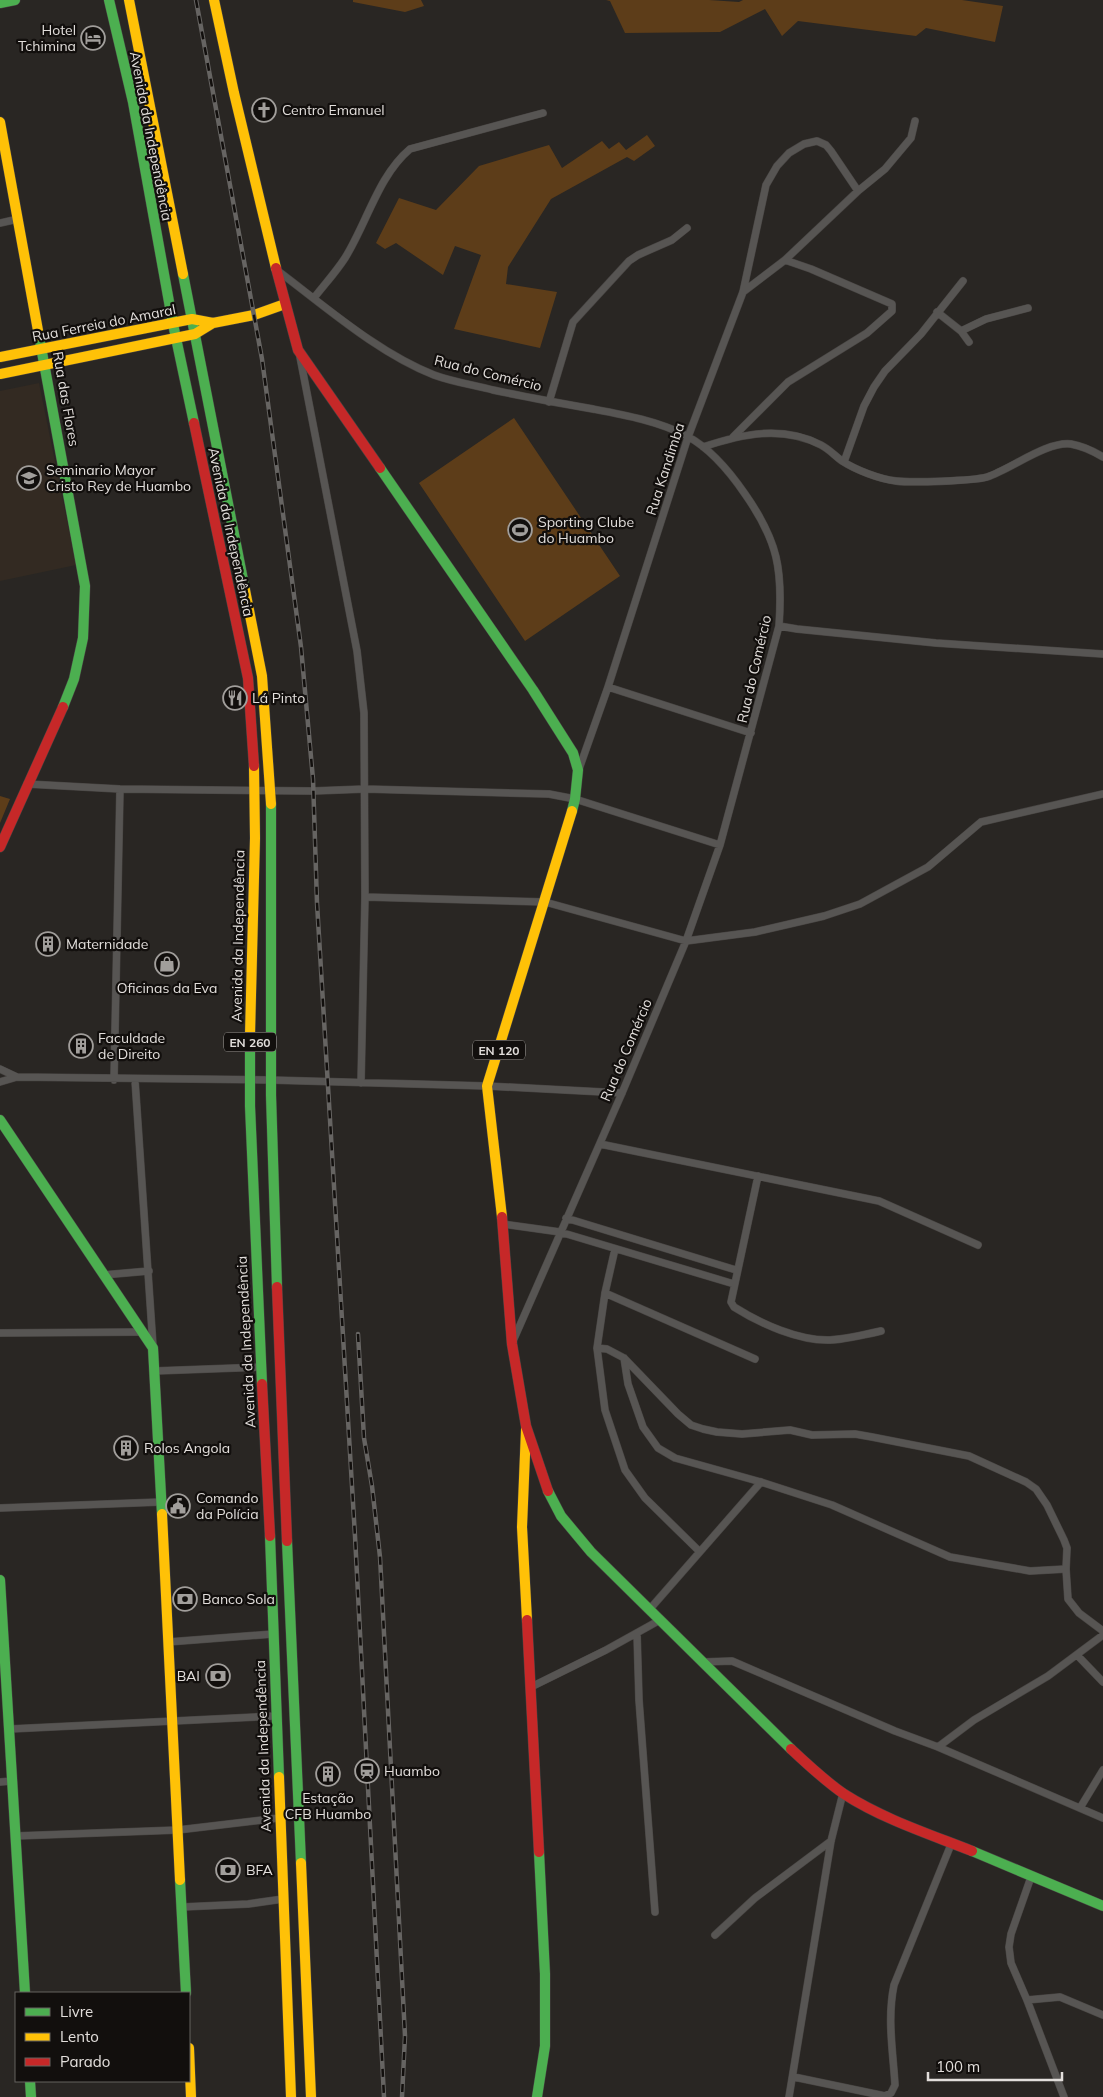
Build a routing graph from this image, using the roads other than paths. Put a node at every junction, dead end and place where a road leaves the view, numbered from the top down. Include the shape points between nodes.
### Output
1 (15, 0) edge
2 (109, 0) edge
3 (128, 0) edge
4 (214, 0) edge
5 (0, 3) edge
6 (148, 100) junction
7 (133, 102) junction
8 (543, 113) dead end
9 (915, 120) dead end
10 (0, 122) edge
11 (858, 191) junction
12 (170, 210) junction
13 (153, 212) junction
14 (18, 219) junction
15 (0, 223) edge
16 (687, 228) dead end
17 (785, 260) junction
18 (278, 271) junction
19 (963, 281) dead end
20 (743, 292) junction
21 (314, 298) junction
22 (285, 304) junction
23 (1028, 308) dead end
24 (937, 312) junction
25 (192, 320) junction
26 (173, 324) junction
27 (213, 324) junction
28 (961, 332) junction
29 (195, 334) junction
30 (176, 339) junction
31 (969, 342) dead end
32 (43, 349) junction
33 (298, 350) junction
34 (0, 357) edge
35 (46, 365) junction
36 (0, 374) edge
37 (549, 402) junction
38 (688, 437) junction
39 (733, 437) junction
40 (703, 447) junction
41 (1103, 457) edge
42 (844, 462) junction
43 (779, 626) junction
44 (1103, 654) edge
45 (608, 687) junction
46 (751, 732) junction
47 (578, 770) junction
48 (27, 784) junction
49 (364, 789) junction
50 (120, 790) junction
51 (272, 790) junction
52 (254, 791) junction
53 (1103, 794) edge
54 (575, 799) junction
55 (720, 845) junction
56 (0, 847) edge
57 (365, 897) junction
58 (546, 902) junction
59 (271, 940) junction
60 (253, 941) junction
61 (686, 941) junction
62 (0, 1069) edge
63 (17, 1078) junction
64 (114, 1080) junction
65 (135, 1080) junction
66 (249, 1080) junction
67 (270, 1080) junction
68 (0, 1082) edge
69 (361, 1083) junction
70 (487, 1086) junction
71 (622, 1093) junction
72 (0, 1120) edge
73 (12, 1140) junction
74 (0, 1143) edge
75 (600, 1144) junction
76 (758, 1176) junction
77 (274, 1199) junction
78 (253, 1200) junction
79 (274, 1217) junction
80 (254, 1218) junction
81 (566, 1218) junction
82 (503, 1224) junction
83 (560, 1232) junction
84 (978, 1245) dead end
85 (615, 1249) junction
86 (736, 1270) junction
87 (149, 1271) junction
88 (103, 1275) junction
89 (734, 1284) junction
90 (605, 1294) junction
91 (0, 1332) edge
92 (142, 1332) junction
93 (881, 1332) dead end
94 (512, 1344) junction
95 (153, 1348) junction
96 (597, 1348) junction
97 (624, 1358) junction
98 (755, 1359) dead end
99 (260, 1367) junction
100 (154, 1371) junction
101 (526, 1426) junction
102 (762, 1482) junction
103 (284, 1492) junction
104 (267, 1494) junction
105 (161, 1502) junction
106 (0, 1508) edge
107 (699, 1551) junction
108 (1066, 1569) junction
109 (0, 1580) edge
110 (649, 1610) junction
111 (660, 1620) junction
112 (1103, 1631) edge
113 (637, 1633) junction
114 (273, 1634) junction
115 (1103, 1635) edge
116 (168, 1642) junction
117 (1077, 1655) junction
118 (702, 1662) junction
119 (1103, 1682) edge
120 (531, 1687) junction
121 (276, 1716) junction
122 (172, 1722) junction
123 (10, 1729) junction
124 (938, 1746) junction
125 (298, 1766) junction
126 (279, 1768) junction
127 (1103, 1770) edge
128 (12, 1781) junction
129 (0, 1782) edge
130 (843, 1794) junction
131 (1080, 1808) junction
132 (280, 1818) junction
133 (1103, 1818) edge
134 (178, 1830) junction
135 (15, 1836) junction
136 (831, 1841) junction
137 (952, 1842) junction
138 (1031, 1877) junction
139 (283, 1900) junction
140 (1101, 1902) edge
141 (182, 1906) junction
142 (655, 1912) dead end
143 (715, 1935) dead end
144 (307, 1990) junction
145 (25, 1992) edge
146 (186, 1992) edge
147 (286, 1992) junction
148 (1027, 2000) junction
149 (1103, 2014) edge
150 (190, 2072) edge
151 (794, 2077) junction
152 (30, 2082) edge
153 (31, 2097) edge
154 (191, 2097) edge
155 (291, 2097) edge
156 (311, 2097) edge
157 (538, 2097) edge
158 (789, 2097) edge
159 (1064, 2097) edge

1 - 5 main road
2 - 7 main road, Avenida da Independência / EN 260
3 - 6 main road, Avenida da Independência / EN 260
4 - 18 main road, EN 120
6 - 7 main road
6 - 12 main road, Avenida da Independência / EN 260
7 - 13 main road, Avenida da Independência / EN 260
8 - 21 street via 410,149 389,176 345,258
9 - 11 street via 911,138 885,169
10 - 14 main road, Rua das Flores
11 - 17 street
11 - 20 street, Rua Kandimba via 826,145 818,141 804,144 789,153 766,185
12 - 13 main road
12 - 25 main road, Avenida da Independência / EN 260
13 - 26 main road, Avenida da Independência / EN 260
14 - 15 street
14 - 32 main road, Rua das Flores
16 - 37 street via 672,240 629,261 573,322
17 - 20 street
17 - 39 street via 892,304 892,310 867,333 788,382
18 - 21 street, Rua do Comércio
18 - 22 main road, EN 120
19 - 24 street
20 - 38 street, Rua Kandimba
21 - 37 street, Rua do Comércio via 379,345 435,375
22 - 27 main road, Rua Ferreia do Amaral
22 - 33 main road, EN 120
23 - 28 street via 986,319
24 - 28 street
24 - 42 street via 874,387
25 - 26 main road, Rua Ferreia do Amaral
25 - 27 main road, Rua Ferreia do Amaral
25 - 29 main road, Avenida da Independência / EN 260
26 - 30 main road, Avenida da Independência / EN 260
26 - 32 main road, Rua Ferreia do Amaral
27 - 29 main road, Rua Ferreia do Amaral
28 - 31 street
29 - 30 main road, Rua Ferreia do Amaral
29 - 51 main road, Avenida da Independência / EN 260 via 262,676
30 - 35 main road, Rua Ferreia do Amaral
30 - 52 main road, Avenida da Independência / EN 260 via 248,678 254,724
32 - 34 main road, Rua Ferreia do Amaral
32 - 35 main road, Rua das Flores
33 - 47 main road, EN 120 via 533,690 573,753
33 - 49 street via 357,651 364,713
35 - 36 main road, Rua Ferreia do Amaral
35 - 48 main road, Rua das Flores via 85,586 83,638 74,679 54,731
37 - 38 street, Rua do Comércio via 618,414 657,424
38 - 40 street, Rua do Comércio
38 - 45 street, Rua Kandimba
39 - 40 street
39 - 42 street via 772,433 793,435 822,445
40 - 43 street, Rua do Comércio via 738,483 766,528 776,556 782,589
41 - 42 street via 1072,444 1058,444 986,477 896,481
43 - 44 street via 936,643
43 - 46 street, Rua do Comércio
45 - 46 street
45 - 47 street, Rua Kandimba
46 - 55 street, Rua do Comércio
47 - 54 main road, EN 120
48 - 50 street
48 - 56 main road, Rua das Flores
49 - 51 street
49 - 54 street via 549,794
49 - 57 street
50 - 52 street
50 - 64 street
51 - 52 street
51 - 59 main road, Avenida da Independência / EN 260
52 - 60 main road, Avenida da Independência / EN 260
53 - 61 street via 981,822 928,867 860,904 754,932
54 - 55 street
54 - 58 main road, EN 120
55 - 61 street, Rua do Comércio
57 - 58 street
57 - 69 street
58 - 61 street
58 - 70 main road, EN 120
59 - 60 main road
59 - 67 main road, Avenida da Independência / EN 260
60 - 66 main road, Avenida da Independência / EN 260
61 - 71 street, Rua do Comércio
62 - 63 street
63 - 64 street
63 - 68 street
64 - 65 street
65 - 66 street
65 - 87 street
66 - 67 street
66 - 78 main road, Avenida da Independência / EN 260
67 - 69 street
67 - 77 main road, Avenida da Independência / EN 260
69 - 70 street
70 - 71 street
70 - 82 main road, EN 120
71 - 75 street, Rua do Comércio
72 - 73 main road
73 - 74 main road
73 - 88 main road
75 - 76 street
75 - 81 street, Rua do Comércio
76 - 84 street via 879,1201
76 - 86 street
77 - 78 main road
77 - 79 main road, Avenida da Independência / EN 260
78 - 80 main road, Avenida da Independência / EN 260
79 - 80 main road
79 - 103 main road, Avenida da Independência / EN 260
80 - 99 main road, Avenida da Independência / EN 260
81 - 83 street, Rua do Comércio
81 - 86 street
82 - 83 street
82 - 94 main road, EN 120
83 - 85 street
83 - 94 street, Rua do Comércio
85 - 89 street
85 - 90 street
86 - 89 street
87 - 88 street
87 - 95 street
88 - 92 main road
89 - 93 street via 731,1302 734,1307 802,1336 828,1340
90 - 96 street
90 - 98 street
91 - 92 street
92 - 95 main road
94 - 101 main road, EN 120
95 - 100 main road
96 - 97 street via 607,1349
96 - 107 street via 605,1410 625,1470 645,1498
97 - 102 street via 628,1384 643,1427 658,1448 675,1458
97 - 108 street via 678,1414 691,1425 703,1429 742,1434 790,1430 812,1435 855,1434 962,1454 1026,1482 1036,1489 1064,1540
99 - 100 street
99 - 104 main road, Avenida da Independência / EN 260
100 - 105 main road
101 - 110 main road, EN 120 via 546,1487 561,1516 591,1552
101 - 120 main road via 522,1527
102 - 107 street
102 - 108 street via 832,1505 950,1557 1030,1571
103 - 104 main road
103 - 125 main road, Avenida da Independência / EN 260
104 - 114 main road, Avenida da Independência / EN 260
105 - 106 street
105 - 116 main road
107 - 110 street
108 - 112 street via 1068,1599 1079,1613
109 - 123 main road
110 - 111 main road, EN 120
111 - 113 street
111 - 118 main road, EN 120
113 - 120 street
113 - 142 street via 638,1700
114 - 116 street
114 - 121 main road, Avenida da Independência / EN 260
115 - 117 street
116 - 122 main road
117 - 119 street
117 - 124 street
118 - 124 street via 732,1661 895,1731
118 - 130 main road, EN 120 via 810,1767
120 - 157 main road via 545,1974 545,2046
121 - 122 street
121 - 126 main road, Avenida da Independência / EN 260
122 - 123 street
122 - 134 main road
123 - 128 main road
124 - 131 street
125 - 126 main road
125 - 144 main road, Avenida da Independência / EN 260
126 - 132 main road, Avenida da Independência / EN 260
127 - 131 street
128 - 129 street
128 - 135 main road
130 - 136 street
130 - 137 main road, EN 120 via 872,1810
131 - 133 street
132 - 134 street
132 - 139 main road, Avenida da Independência / EN 260
134 - 135 street
134 - 141 main road
135 - 145 main road
136 - 143 street via 755,1898
136 - 151 street
137 - 138 main road, EN 120
137 - 151 street via 894,1985 889,2024 895,2085 891,2093 885,2096
138 - 140 main road, EN 120
138 - 148 street via 1009,1947 1011,1963
139 - 141 street
139 - 147 main road, Avenida da Independência / EN 260
141 - 146 main road
144 - 147 main road
144 - 156 main road, Avenida da Independência / EN 260
147 - 155 main road, Avenida da Independência / EN 260
148 - 149 street via 1060,1997
148 - 159 street
150 - 154 main road
151 - 158 street
152 - 153 main road

